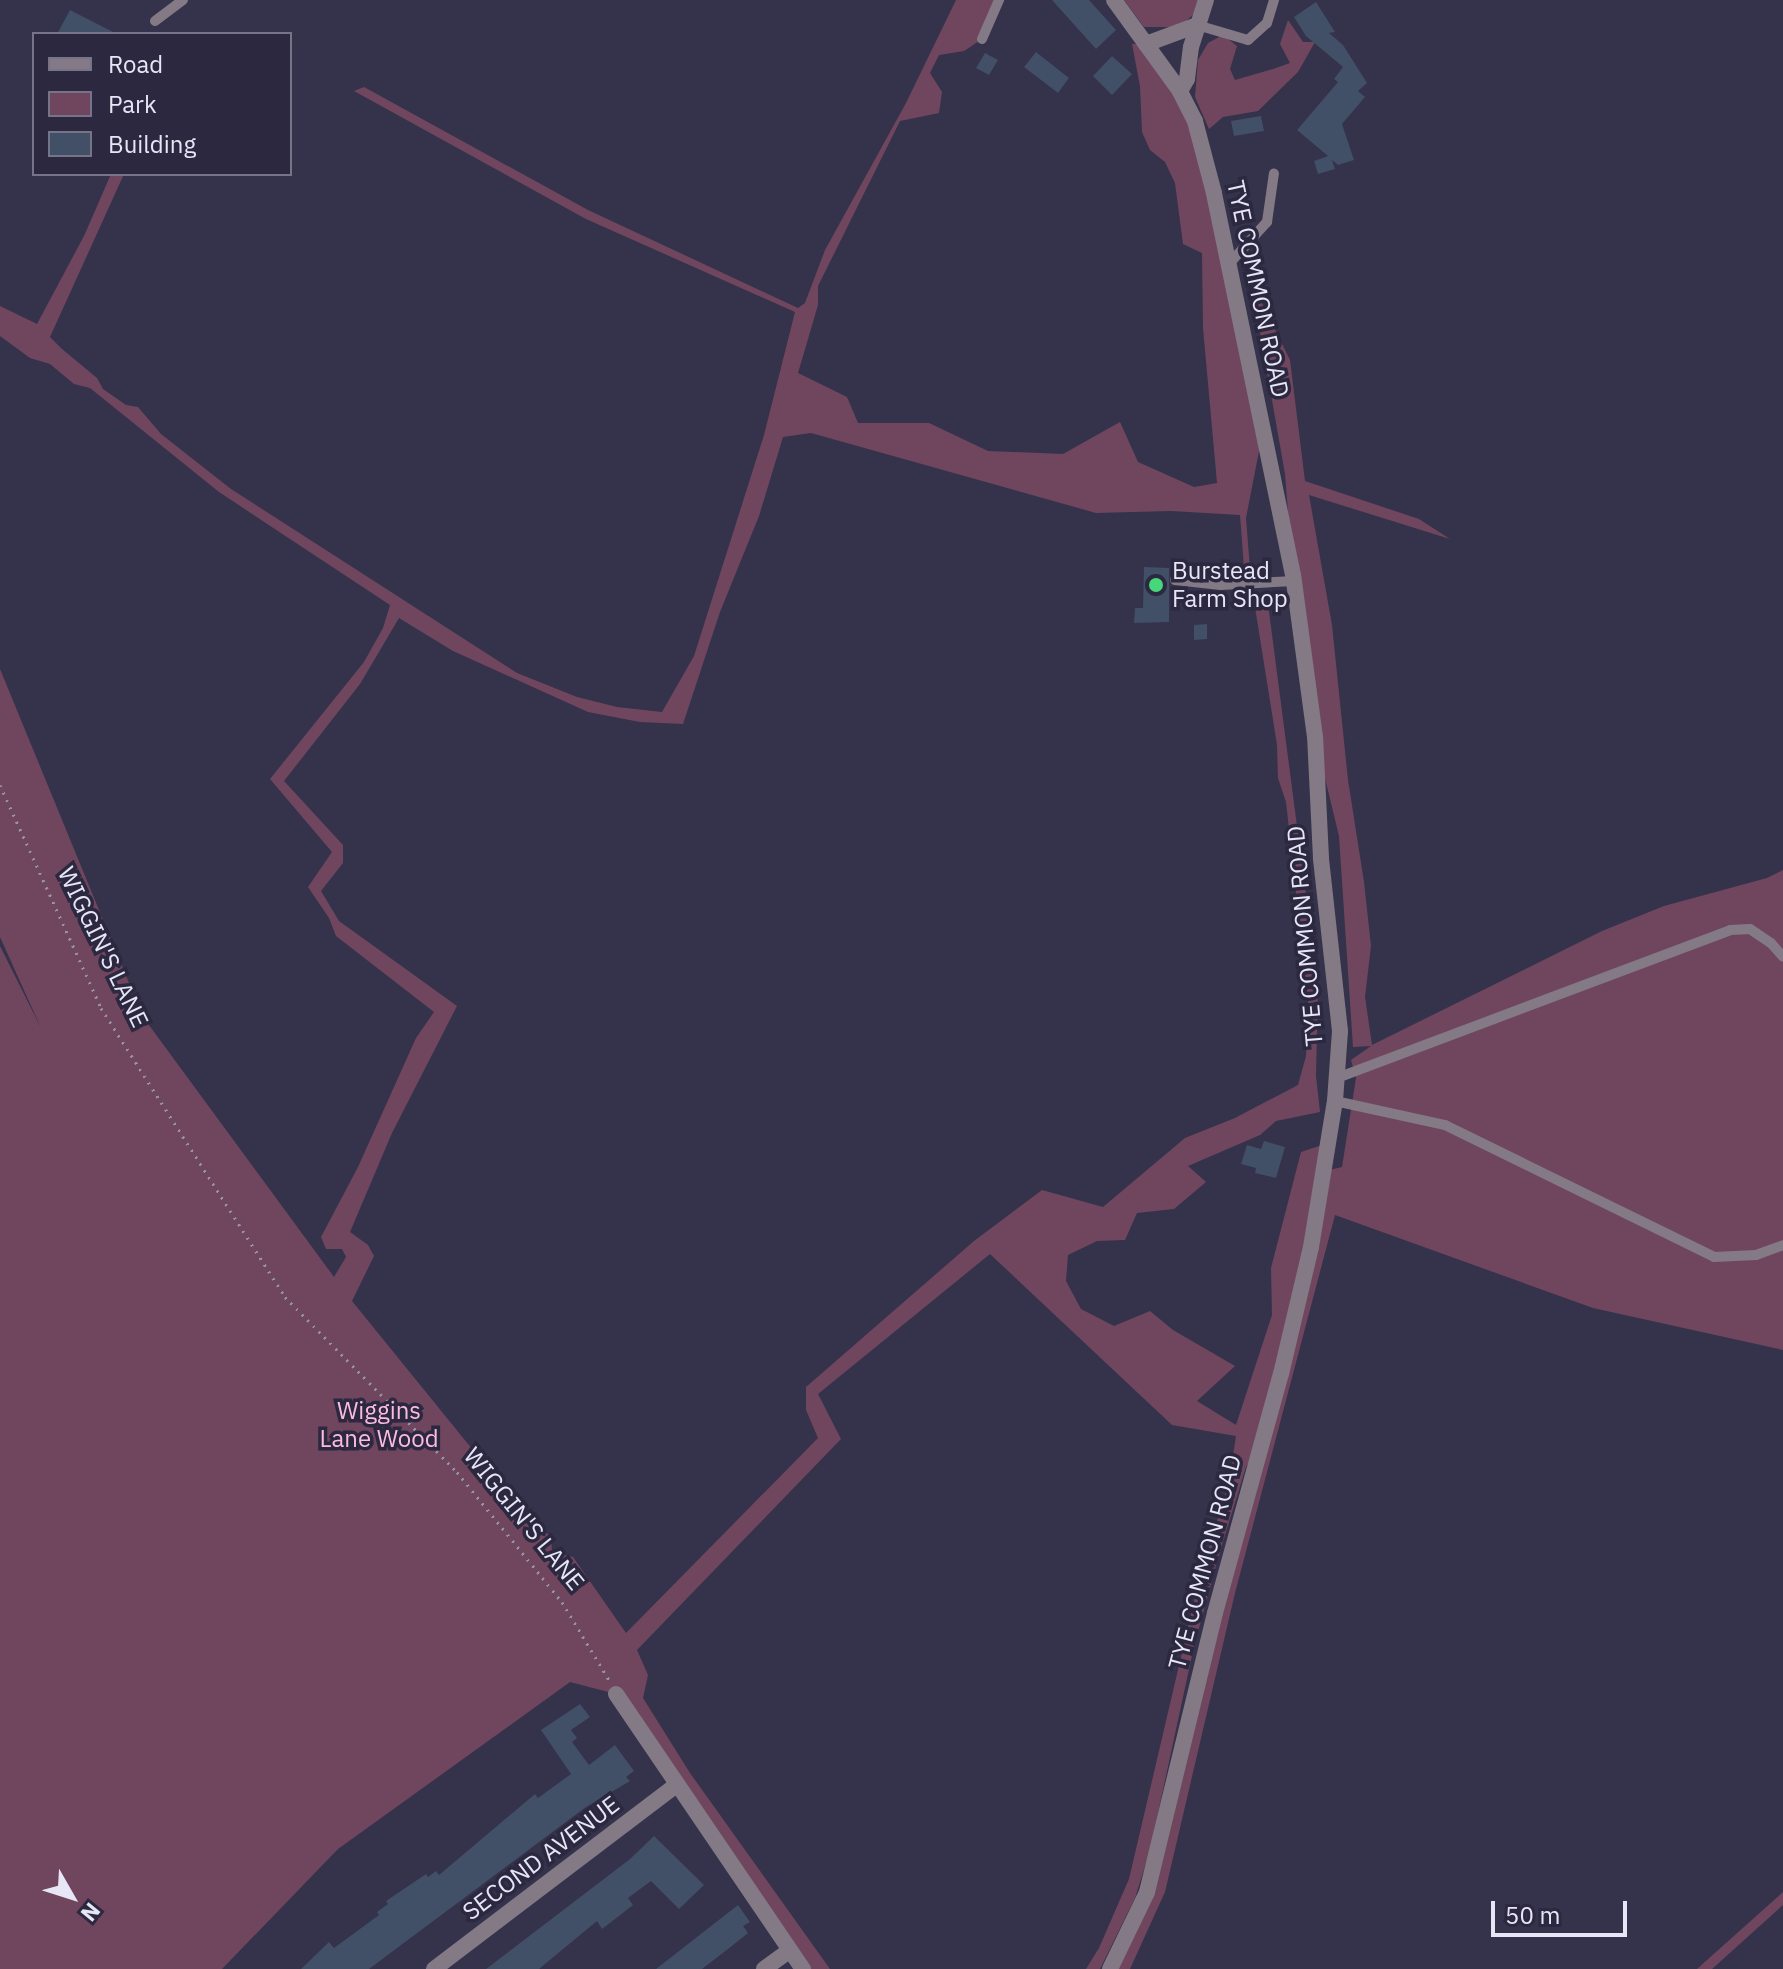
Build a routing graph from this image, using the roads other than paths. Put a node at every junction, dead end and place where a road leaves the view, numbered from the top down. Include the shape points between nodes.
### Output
1 (183, 0) edge
2 (999, 0) edge
3 (1114, 0) edge
4 (1206, 0) edge
5 (1274, 0) edge
6 (155, 21) dead end
7 (1197, 25) junction
8 (982, 39) dead end
9 (1146, 44) junction
10 (1180, 91) junction
11 (1274, 173) dead end
12 (1229, 264) junction
13 (1175, 580) dead end
14 (1294, 581) junction
15 (1783, 957) edge
16 (1337, 1078) junction
17 (1335, 1101) junction
18 (1783, 1245) edge
19 (616, 1694) road end
20 (676, 1785) junction
21 (789, 1951) junction
22 (434, 1969) edge
23 (764, 1969) edge
24 (803, 1969) edge
25 (1110, 1969) edge

1 - 6 lane
2 - 8 lane
3 - 9 street, TYE COMMON ROAD
4 - 7 street
5 - 7 lane via 1267,23 1248,40
7 - 9 street
7 - 10 street
9 - 10 street, TYE COMMON ROAD
10 - 12 street, TYE COMMON ROAD via 1195,121
11 - 12 lane via 1267,222
12 - 14 street, TYE COMMON ROAD
13 - 14 lane via 1221,585
14 - 16 street, TYE COMMON ROAD via 1315,737 1321,858 1340,1031
15 - 16 lane via 1750,929 1730,930
16 - 17 street, TYE COMMON ROAD
17 - 18 lane via 1445,1125 1714,1257 1756,1255
17 - 25 street, TYE COMMON ROAD via 1311,1247 1147,1892
19 - 20 street
20 - 21 street
20 - 22 street, SECOND AVENUE
21 - 23 street
21 - 24 street

